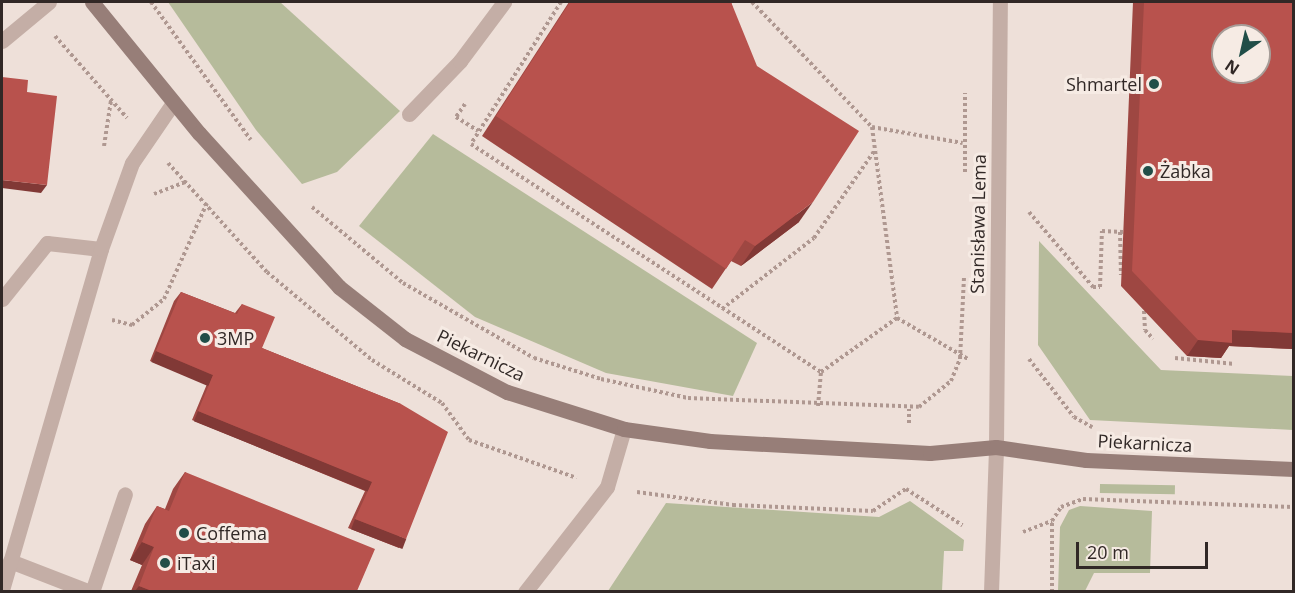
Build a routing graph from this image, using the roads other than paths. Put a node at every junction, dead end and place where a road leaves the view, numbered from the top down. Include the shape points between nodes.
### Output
1 (50, 2) edge
2 (92, 2) edge
3 (504, 2) edge
4 (1000, 2) edge
5 (2, 41) edge
6 (173, 103) junction
7 (409, 114) dead end
8 (100, 249) junction
9 (2, 299) edge
10 (624, 429) junction
11 (996, 447) junction
12 (1293, 469) edge
13 (125, 494) dead end
14 (9, 561) junction
15 (2, 590) edge
16 (91, 591) edge
17 (525, 591) edge
18 (991, 591) edge

1 - 5 street
2 - 6 street, Piekarnicza
3 - 7 street via 460,61
4 - 11 street, Stanisława Lema
6 - 8 street via 132,163
6 - 10 street, Piekarnicza via 300,246 382,323 507,392
8 - 9 street via 47,243
8 - 14 street
10 - 11 street, Piekarnicza via 710,441 874,451
10 - 17 street via 607,487
11 - 12 street, Piekarnicza via 1086,460
11 - 18 street
13 - 16 street
14 - 15 street
14 - 16 street

